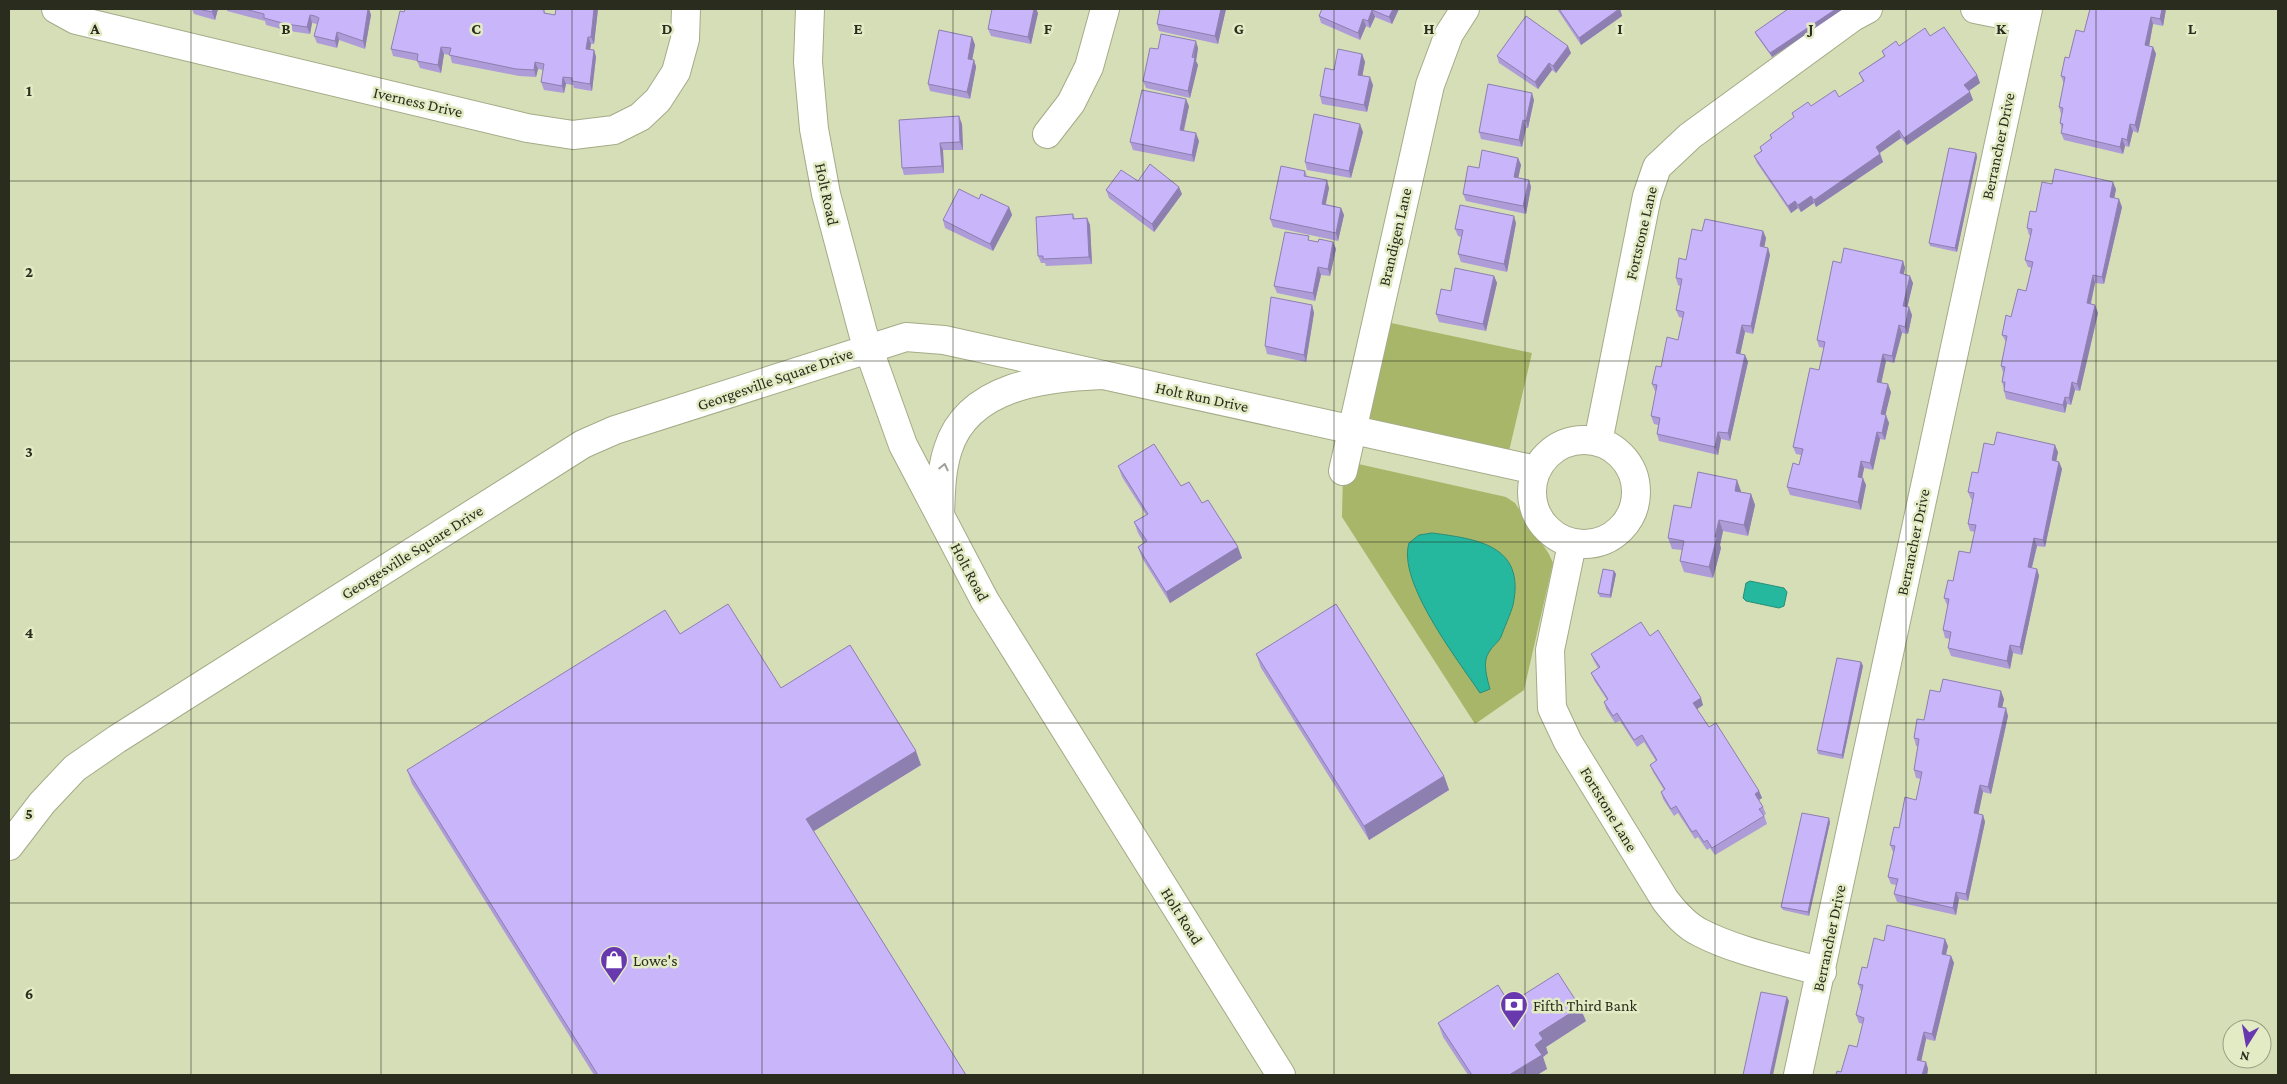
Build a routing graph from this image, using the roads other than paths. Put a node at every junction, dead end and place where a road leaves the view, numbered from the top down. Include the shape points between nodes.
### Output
1 (686, 9) edge
2 (810, 9) edge
3 (1105, 9) edge
4 (1465, 9) edge
5 (1868, 9) edge
6 (1975, 9) edge
7 (66, 14) edge
8 (2026, 14) edge
9 (1047, 134) dead end
10 (868, 348) junction
11 (1103, 375) junction
12 (1352, 430) junction
13 (1598, 442) junction
14 (1536, 470) junction
15 (1342, 471) dead end
16 (940, 515) junction
17 (1572, 544) junction
18 (9, 846) edge
19 (1822, 972) junction
20 (1281, 1075) edge
21 (1798, 1075) edge

1 - 7 street, Iverness Drive via 685,38 676,72 658,100 640,117 614,130 573,135 527,128
2 - 10 street, Holt Road via 808,62 814,129 826,194
3 - 9 street via 1089,66 1071,103
4 - 12 street, Brandigen Lane via 1449,34 1430,85
5 - 13 street, Fortstone Lane via 1690,136 1657,167 1646,196
6 - 8 street
8 - 19 street, Berrancher Drive
10 - 11 street, Holt Run Drive via 906,337 944,340
10 - 16 street, Holt Road via 903,444
10 - 18 street, Georgesville Square Drive via 615,430 583,444 75,768 42,803
11 - 12 street, Holt Run Drive
16 -> 11 street via 942,475 948,448 957,428 975,409 996,395 1023,385 1065,376
12 - 14 street, Holt Run Drive
12 - 15 street, Brandigen Lane
13 - 14 street via 1580,440 1562,445 1547,455
13 - 17 street via 1616,451 1630,466 1636,485 1635,506 1626,524 1611,538 1592,545
14 - 17 street via 1531,493 1536,515 1551,534
16 - 20 street, Holt Road via 985,601
17 - 19 street, Fortstone Lane via 1550,650 1552,708 1568,742 1665,900 1681,919 1701,933 1729,944
19 - 21 street, Berrancher Drive

